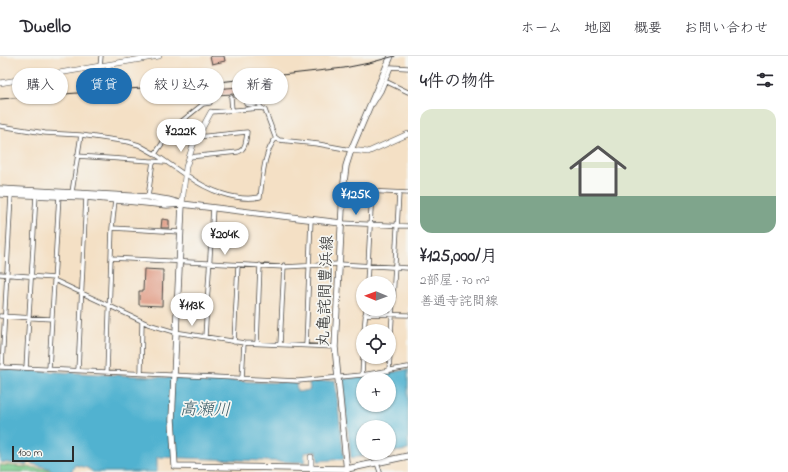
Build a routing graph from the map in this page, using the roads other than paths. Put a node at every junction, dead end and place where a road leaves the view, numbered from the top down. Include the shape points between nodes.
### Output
1 (101, 56) edge
2 (159, 56) edge
3 (391, 56) edge
4 (148, 57) edge
5 (100, 67) junction
6 (408, 68) edge
7 (385, 81) junction
8 (0, 83) edge
9 (408, 92) edge
10 (203, 104) edge
11 (233, 104) edge
12 (259, 104) edge
13 (260, 108) junction
14 (232, 110) junction
15 (367, 111) junction
16 (211, 112) joint
17 (0, 126) edge
18 (408, 134) edge
19 (81, 135) junction
20 (197, 137) junction
21 (276, 138) junction
22 (351, 150) junction
23 (155, 154) junction
24 (77, 156) junction
25 (189, 156) junction
26 (153, 161) junction
27 (166, 162) junction
28 (184, 176) junction
29 (0, 189) edge
30 (343, 190) junction
31 (372, 191) junction
32 (72, 192) junction
33 (399, 193) junction
34 (408, 193) edge
35 (0, 194) edge
36 (59, 194) junction
37 (11, 195) junction
38 (36, 195) junction
39 (148, 196) junction
40 (86, 197) junction
41 (115, 200) junction
42 (182, 204) junction
43 (213, 208) junction
44 (311, 219) junction
45 (341, 223) junction
46 (370, 224) junction
47 (397, 226) junction
48 (408, 226) edge
49 (112, 228) junction
50 (180, 232) junction
51 (111, 258) junction
52 (180, 261) junction
53 (209, 263) junction
54 (339, 264) junction
55 (238, 265) junction
56 (260, 265) junction
57 (284, 266) junction
58 (309, 266) junction
59 (368, 266) junction
60 (394, 267) junction
61 (408, 268) edge
62 (0, 274) edge
63 (6, 275) junction
64 (32, 276) junction
65 (367, 276) edge
66 (393, 276) edge
67 (54, 279) junction
68 (82, 293) junction
69 (110, 306) junction
70 (396, 314) edge
71 (408, 315) edge
72 (2, 316) edge
73 (391, 316) edge
74 (30, 318) junction
75 (52, 319) junction
76 (142, 321) junction
77 (176, 332) junction
78 (205, 337) junction
79 (234, 342) junction
80 (244, 344) junction
81 (257, 344) junction
82 (280, 346) junction
83 (306, 346) junction
84 (335, 347) junction
85 (1, 367) edge
86 (408, 367) edge
87 (26, 368) junction
88 (49, 369) junction
89 (78, 371) junction
90 (389, 371) junction
91 (107, 372) junction
92 (382, 372) edge
93 (141, 374) junction
94 (356, 375) edge
95 (337, 377) junction
96 (174, 378) junction
97 (242, 379) junction
98 (408, 456) edge
99 (311, 457) dead end
100 (377, 463) junction
101 (311, 468) junction
102 (175, 469) edge
103 (244, 470) edge
104 (264, 470) edge
105 (284, 470) edge
106 (347, 470) edge
107 (380, 472) edge

1 - 5 street
2 - 4 street
3 - 15 main road
4 - 5 street
5 - 8 street
6 - 7 street via 391,67
7 - 9 street
7 - 15 street via 376,100
10 - 23 street via 172,129
11 - 14 street
12 - 13 street
13 - 14 street
13 - 21 street via 265,110
14 - 16 street
15 - 22 main road
16 - 20 street
17 - 19 street
18 - 22 street via 368,152
19 - 23 street via 129,142
19 - 24 street
20 - 25 street
20 - 25 street via 247,132 242,151
21 - 22 street
21 - 28 street via 268,153 260,197 228,195 206,188
22 - 30 main road
23 - 27 street
24 - 26 street
24 - 32 street
25 - 28 street
26 - 27 street
26 - 39 street
27 - 28 street
28 - 42 street
29 - 36 main road, 丸亀詫間豊浜線
30 - 31 street
30 - 45 main road
31 - 33 street
31 - 46 street
32 - 36 main road, 丸亀詫間豊浜線
32 - 39 main road, 丸亀詫間豊浜線
33 - 34 street
33 - 47 street
35 - 37 main road, 丸亀詫間豊浜線
36 - 38 main road, 丸亀詫間豊浜線
36 - 40 main road, 丸亀詫間豊浜線
36 - 67 street
37 - 38 main road, 丸亀詫間豊浜線
37 - 63 street
38 - 64 street
39 - 42 main road, 丸亀詫間豊浜線
40 - 41 main road, 丸亀詫間豊浜線
40 - 68 street
41 - 42 main road, 丸亀詫間豊浜線
41 - 49 street
42 - 43 main road, 丸亀詫間豊浜線
42 - 50 main road
43 - 44 main road, 丸亀詫間豊浜線
43 - 53 street
44 - 45 main road, 丸亀詫間豊浜線
44 - 58 street
45 - 46 street
45 - 54 main road, 丸亀詫間豊浜線
46 - 47 street
46 - 59 street
47 - 48 street
47 - 60 street
49 - 50 street
49 - 51 street
50 - 52 main road
51 - 52 street
51 - 69 street
52 - 53 street
52 - 77 main road
53 - 55 street
53 - 78 street
54 - 58 street
54 - 59 street
54 - 84 main road, 丸亀詫間豊浜線
55 - 56 street
55 - 79 street
56 - 57 street
56 - 81 street
57 - 58 street
57 - 82 street
58 - 83 street
59 - 60 street
59 - 65 street
60 - 61 street
60 - 66 street
62 - 63 street
63 - 64 street
63 - 72 street
64 - 67 street
64 - 74 street
67 - 68 street
67 - 75 street
68 - 69 street
68 - 89 street
69 - 76 street
69 - 91 street
70 - 71 street
72 - 74 street
72 - 85 street
73 - 90 street
74 - 75 street
74 - 87 street
75 - 88 street
76 - 77 street
76 - 93 street
77 - 78 street
77 - 96 main road
78 - 79 street
79 - 80 street
80 - 81 street
80 - 97 street
81 - 82 street
82 - 83 street
83 - 84 street
84 - 95 main road, 丸亀詫間豊浜線
85 - 87 street
86 - 90 street
87 - 88 street
88 - 89 street
89 - 91 street
90 - 92 street
91 - 93 street
93 - 96 street
94 - 95 street
95 - 97 street via 298,381
95 - 106 main road, 丸亀詫間豊浜線
96 - 97 street
96 - 102 main road via 172,420
98 - 100 main road
99 - 101 street
100 - 106 main road
100 - 107 street
101 - 105 main road
101 - 106 main road
102 - 103 main road
103 - 104 main road
104 - 105 main road

